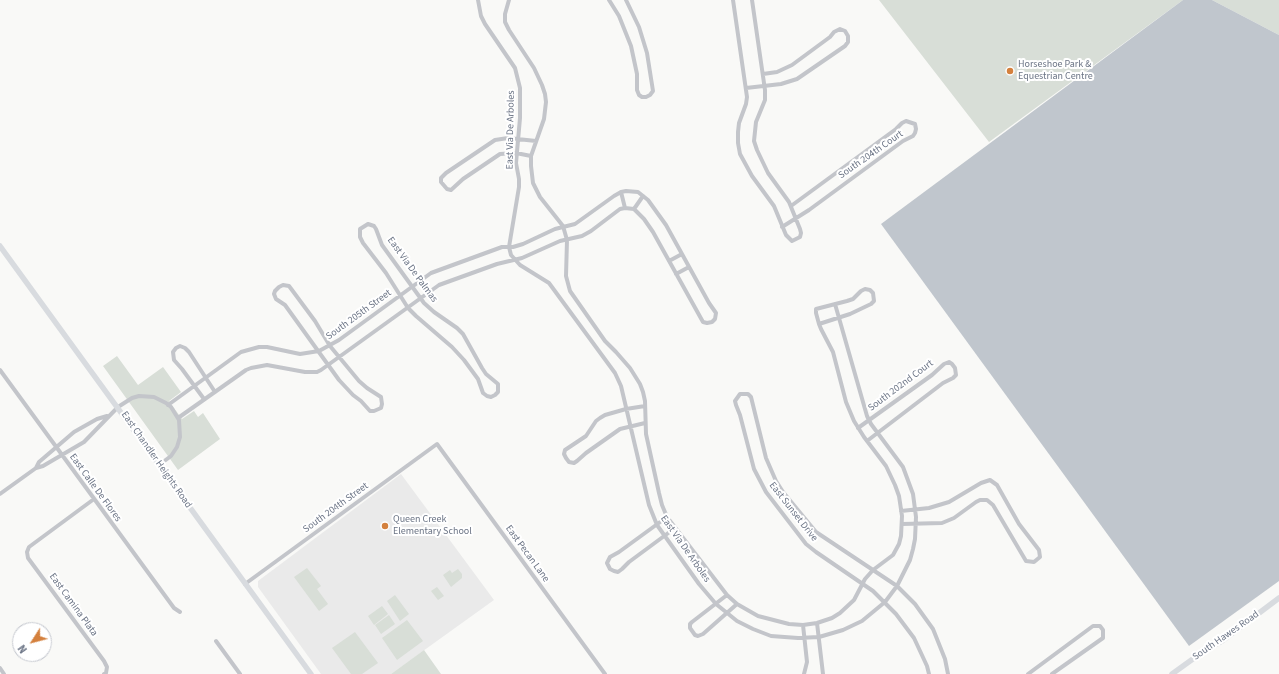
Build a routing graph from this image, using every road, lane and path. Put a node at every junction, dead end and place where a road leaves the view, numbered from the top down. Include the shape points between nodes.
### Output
1 (478, 0) edge
2 (509, 0) edge
3 (626, 0) edge
4 (733, 0) edge
5 (752, 0) edge
6 (611, 1) edge
7 (763, 74) junction
8 (764, 87) junction
9 (746, 88) junction
10 (518, 138) junction
11 (536, 141) junction
12 (516, 153) junction
13 (532, 156) junction
14 (621, 192) junction
15 (643, 196) junction
16 (791, 206) junction
17 (625, 208) junction
18 (634, 209) junction
19 (796, 218) junction
20 (563, 226) junction
21 (782, 227) junction
22 (567, 240) junction
23 (0, 246) edge
24 (509, 247) junction
25 (682, 254) junction
26 (514, 260) junction
27 (669, 261) junction
28 (689, 267) junction
29 (676, 274) junction
30 (412, 286) junction
31 (400, 296) junction
32 (421, 298) junction
33 (835, 304) junction
34 (408, 308) junction
35 (839, 318) junction
36 (819, 324) junction
37 (330, 346) junction
38 (319, 351) junction
39 (340, 357) junction
40 (329, 365) junction
41 (0, 370) edge
42 (205, 378) junction
43 (194, 385) junction
44 (215, 392) junction
45 (204, 399) junction
46 (168, 405) junction
47 (645, 406) junction
48 (118, 407) junction
49 (626, 409) junction
50 (108, 415) junction
51 (178, 418) junction
52 (870, 420) junction
53 (645, 423) junction
54 (631, 426) junction
55 (858, 428) junction
56 (878, 433) junction
57 (867, 441) junction
58 (437, 444) joint
59 (56, 447) junction
60 (62, 456) junction
61 (159, 465) junction
62 (36, 468) junction
63 (0, 494) edge
64 (94, 499) junction
65 (915, 510) junction
66 (901, 511) junction
67 (667, 517) junction
68 (902, 524) junction
69 (916, 524) junction
70 (657, 525) junction
71 (675, 528) junction
72 (664, 536) junction
73 (873, 570) junction
74 (245, 584) junction
75 (863, 584) junction
76 (897, 586) junction
77 (727, 595) junction
78 (1279, 598) edge
79 (885, 602) junction
80 (716, 604) junction
81 (737, 604) junction
82 (180, 612) dead end
83 (727, 614) junction
84 (817, 623) junction
85 (803, 625) junction
86 (819, 636) junction
87 (805, 638) junction
88 (216, 641) dead end
89 (0, 668) edge
90 (4, 674) edge
91 (104, 674) edge
92 (240, 674) edge
93 (311, 674) edge
94 (605, 674) edge
95 (804, 674) edge
96 (822, 674) edge
97 (929, 674) edge
98 (948, 674) edge
99 (1028, 674) edge
100 (1052, 674) edge
101 (1172, 674) edge

1 - 10 street, East Via De Arboles via 485,24 511,61 518,77 521,106
2 - 11 street, East Via De Arboles via 505,22 539,77 545,94 544,119
3 - 6 street via 639,27 647,53 653,91 646,97 639,95 637,90 637,74 631,46 620,16
4 - 9 street
5 - 7 street
7 - 8 street
7 - 8 street via 777,72 792,65 834,32 840,30 848,36 845,46 797,78
8 - 9 street
8 - 16 street via 765,100 756,122 754,141 768,173
9 - 21 street via 746,104 738,132 740,154 774,206
10 - 11 street
10 - 12 street, East Via De Arboles
10 - 12 street via 490,142 446,173 441,182 451,190 496,156
11 - 13 street, East Via De Arboles
12 - 13 street
12 - 24 street, East Via De Arboles via 519,187
13 - 20 street, East Via De Arboles via 531,174 536,191
14 - 15 street via 632,191
14 - 17 street
14 - 20 street, South 205th Street via 575,224
15 - 18 street
15 - 25 street via 666,225
16 - 19 street
16 - 19 street, South 204th Court via 902,123 915,124 913,136
17 - 18 street
17 - 22 street via 586,234
18 - 27 street via 649,226
19 - 21 street, South 204th Court
19 - 21 street via 801,233 796,240 789,239
20 - 22 street, East Via De Arboles
20 - 24 street, South 205th Street via 523,244
22 - 26 street
22 - 47 street, East Via De Arboles via 565,267 570,290 605,341 636,377 643,392
23 - 48 main road, East Chandler Heights Road
24 - 26 street
24 - 30 street, South 205th Street via 502,247 437,270
25 - 27 street
25 - 28 street
26 - 32 street via 445,282
26 - 49 street, East Via De Arboles via 546,280 556,291 615,372
27 - 29 street
28 - 29 street
28 - 29 street via 716,313 712,322 703,322
30 - 31 street, South 205th Street
30 - 31 street, East Via De Palmas via 382,245 374,226 364,225 360,229 363,244
30 - 32 street, East Via De Palmas
31 - 34 street, East Via De Palmas
31 - 37 street, South 205th Street
32 - 34 street
32 - 34 street, East Via De Palmas via 428,308 463,334 486,374 498,384 498,392 495,395 491,397 483,393 478,379 458,354
33 - 35 street, East Via De Arboles
33 - 35 street via 852,299 865,289 873,293 874,301 871,304
33 - 36 street, East Via De Arboles via 816,309
34 - 39 street
35 - 36 street
35 - 52 street, East Via De Arboles
36 - 55 street, East Via De Arboles via 832,352 846,402
37 - 38 street, South 205th Street
37 - 38 street via 289,286 279,286 274,294 276,299 285,305
37 - 39 street
38 - 40 street
38 - 42 street, South 205th Street via 300,354 267,347 247,349
39 - 40 street
39 - 40 street via 366,388 381,397 382,404 378,410 370,411 353,395
40 - 44 street via 312,372 275,366 256,367 246,370
41 - 59 street, East Calle De Flores
42 - 43 street, South 205th Street
42 - 43 street via 189,352 180,346 176,348 173,352 174,360
42 - 44 street
43 - 45 street
43 - 46 street, South 205th Street
44 - 45 street
45 - 51 street
46 - 48 street via 160,399 147,396 132,398
46 - 51 street
47 - 49 street
47 - 53 street, East Via De Arboles
48 - 50 street
48 - 61 main road, East Chandler Heights Road
49 - 54 street, East Via De Arboles
49 - 54 street via 605,415 596,421 586,436 565,450 564,454 569,462 574,463 615,432
50 - 59 street via 74,432
50 - 60 street via 84,442
51 - 61 street via 180,437 177,447 171,456
52 - 55 street, South 202nd Court
52 - 56 street, East Via De Arboles
52 - 56 street, South 202nd Court via 944,364 949,362 955,368 954,378
53 - 54 street
53 - 67 street, East Via De Arboles via 659,493
54 - 70 street, East Via De Arboles via 649,505
55 - 57 street, East Via De Arboles
56 - 57 street, South 202nd Court
56 - 65 street, East Via De Arboles via 903,467 913,494
57 - 66 street, East Via De Arboles via 891,475 899,496
58 - 74 street, South 204th Street
58 - 94 street, East Pecan Lane
59 - 60 street, East Calle De Flores
59 - 62 street
60 - 62 street
60 - 64 street, East Calle De Flores
61 - 74 main road, East Chandler Heights Road
62 - 63 street
64 - 82 street, East Calle De Flores via 174,608
64 - 91 street, East Camina Plata via 29,547 27,552 28,558 104,661 107,667
65 - 66 street
65 - 69 street, East Via De Arboles
65 - 69 street via 949,502 990,480 997,485 1019,524 1039,550 1040,557 1034,562 1026,561 987,500 976,502 954,518 942,523
66 - 68 street, East Via De Arboles
67 - 70 street
67 - 71 street, East Via De Arboles
68 - 69 street
68 - 73 street, East Via De Arboles via 897,550
69 - 76 street, East Via De Arboles via 910,560
70 - 72 street, East Via De Arboles
70 - 72 street via 610,557 607,563 610,569 618,572
71 - 72 street
71 - 77 street, East Via De Arboles
72 - 80 street, East Via De Arboles
73 - 75 street, East Via De Arboles
73 - 75 street, East Sunset Drive via 816,532 783,492 766,458 751,397 748,394 740,394 735,401 736,405 754,469 766,492 806,544
73 - 76 street, East Sunset Drive
74 - 93 main road, East Chandler Heights Road
75 - 79 street, East Sunset Drive
75 - 84 street, East Via De Arboles via 854,600 844,610 832,618
76 - 79 street, East Via De Arboles
76 - 98 street, East Sunset Drive via 915,604 933,629
77 - 80 street
77 - 81 street, East Via De Arboles
78 - 101 main road, South Hawes Road via 1222,641
79 - 86 street, East Via De Arboles via 852,626
79 - 97 street, East Sunset Drive via 914,638
80 - 83 street, East Via De Arboles
80 - 83 street via 690,624 695,635 703,634
81 - 83 street
81 - 85 street, East Via De Arboles via 770,620
83 - 87 street, East Via De Arboles via 771,636
84 - 85 street, East Via De Arboles
84 - 86 street
85 - 87 street
86 - 87 street, East Via De Arboles
86 - 96 street
87 - 95 street via 807,662
88 - 92 street
89 - 90 street
99 - 100 street via 1093,626 1100,626 1103,638

